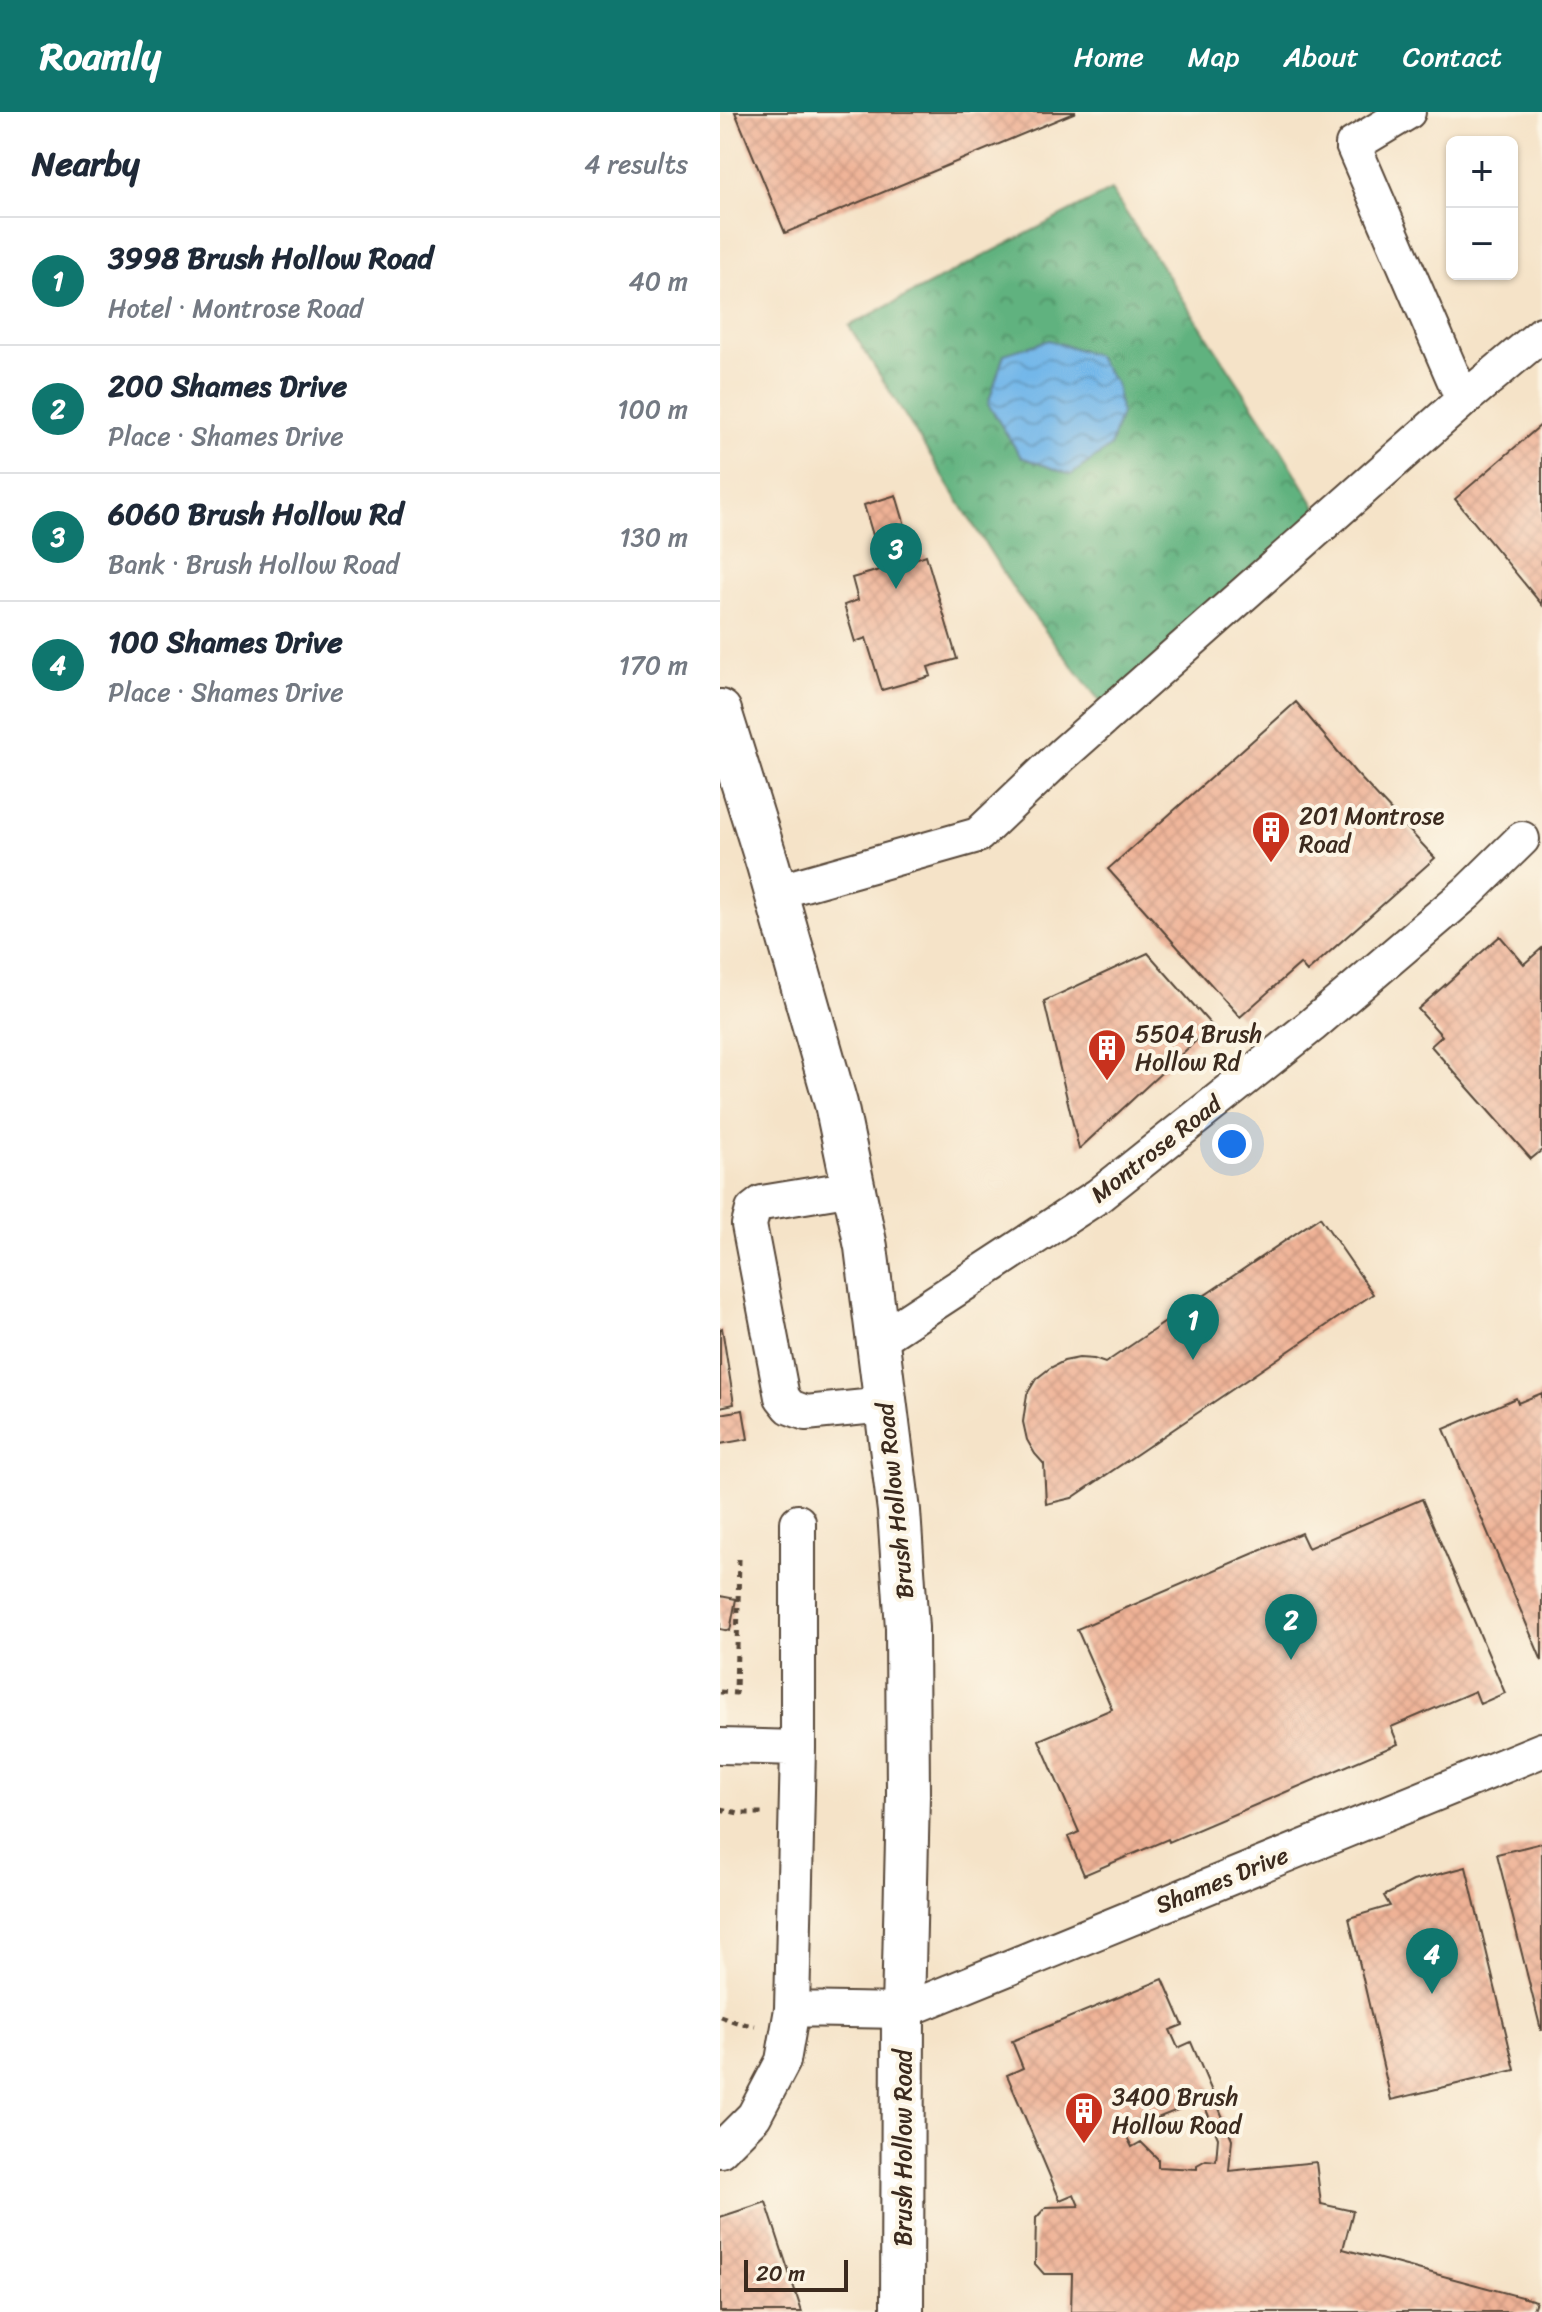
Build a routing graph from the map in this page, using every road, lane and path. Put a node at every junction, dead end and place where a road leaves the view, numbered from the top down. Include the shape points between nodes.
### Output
1 (1408, 112) edge
2 (1542, 334) edge
3 (1463, 400) junction
4 (720, 711) edge
5 (1522, 839) dead end
6 (776, 892) junction
7 (853, 1188) junction
8 (878, 1340) junction
9 (885, 1405) junction
10 (798, 1522) dead end
11 (739, 1559) dead end
12 (720, 1692) edge
13 (720, 1746) edge
14 (798, 1748) junction
15 (1542, 1750) edge
16 (720, 1809) edge
17 (796, 1814) junction
18 (792, 2009) junction
19 (903, 2011) junction
20 (720, 2150) edge
21 (902, 2312) edge

1 - 3 street via 1353,145
2 - 3 street
3 - 6 street via 978,835
4 - 6 main road, Brush Hollow Road
5 - 8 street, Montrose Road via 1322,1017 1098,1196
6 - 7 main road, Brush Hollow Road via 836,1104
7 - 8 main road, Brush Hollow Road
7 - 9 street via 762,1203 753,1210 749,1225 782,1397 806,1413
8 - 9 main road, Brush Hollow Road
9 - 19 main road, Brush Hollow Road via 907,1628
10 - 14 street
11 - 12 path via 736,1693
13 - 14 street
14 - 17 street
15 - 19 street, Shames Drive
16 - 17 path
17 - 18 street
18 - 19 street
18 - 20 street via 783,2061 754,2116
19 - 21 main road, Brush Hollow Road

